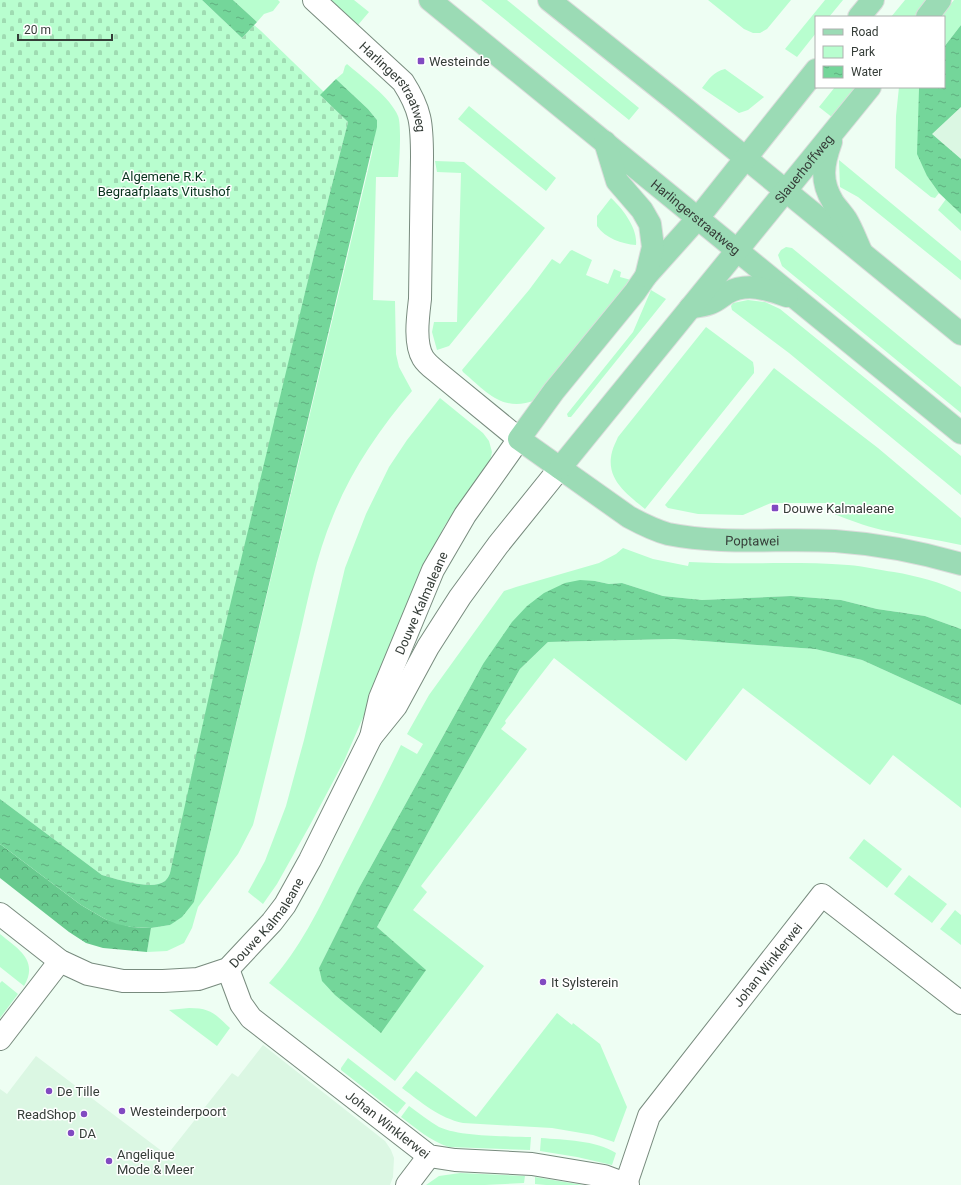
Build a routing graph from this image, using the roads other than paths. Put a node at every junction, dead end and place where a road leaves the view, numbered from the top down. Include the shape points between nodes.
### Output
1 (314, 0) edge
2 (430, 0) edge
3 (549, 0) edge
4 (873, 0) edge
5 (940, 0) edge
6 (566, 8) edge
7 (860, 16) edge
8 (928, 16) edge
9 (815, 71) edge
10 (869, 88) edge
11 (836, 129) junction
12 (605, 142) junction
13 (746, 159) junction
14 (786, 192) junction
15 (698, 218) junction
16 (737, 250) junction
17 (862, 253) junction
18 (646, 276) junction
19 (797, 300) junction
20 (690, 308) junction
21 (961, 334) edge
22 (961, 433) edge
23 (519, 439) junction
24 (560, 468) junction
25 (961, 564) edge
26 (371, 737) junction
27 (0, 914) edge
28 (60, 961) junction
29 (228, 969) junction
30 (961, 1003) edge
31 (0, 1039) edge
32 (429, 1156) junction
33 (406, 1185) edge
34 (627, 1185) edge

1 - 23 street, Harlingerstraatweg via 403,82 418,110 422,157 418,321 419,351 423,360
2 - 12 main road, Harlingerstraatweg
3 - 6 main road
4 - 7 main road
5 - 8 main road
6 - 13 main road
9 - 13 main road
10 - 11 main road, Slauerhoffweg
11 - 14 main road, Slauerhoffweg
11 - 17 main road via 823,169 825,187 846,219
12 - 15 main road, Harlingerstraatweg
12 - 18 main road via 617,182 642,210 650,224 653,247
13 - 14 main road
13 - 15 main road, Douwe Kalmaleane
14 - 16 main road, Slauerhoffweg
14 - 17 main road
15 - 16 main road, Harlingerstraatweg
15 - 18 main road, Douwe Kalmaleane
16 - 19 main road, Harlingerstraatweg
16 - 20 main road, Douwe Kalmaleane
17 - 21 main road
18 - 23 main road, Douwe Kalmaleane
19 - 20 main road via 765,288 740,288 711,303
19 - 22 main road, Harlingerstraatweg
20 - 24 main road, Douwe Kalmaleane
23 - 24 main road, Poptawei
23 - 26 street, Douwe Kalmaleane via 465,515 433,570 380,698
24 - 25 main road, Poptawei via 629,517 668,534 710,539 867,544
24 - 26 street, Douwe Kalmaleane via 460,597 428,647 396,706
26 - 29 street, Douwe Kalmaleane via 285,905
27 - 28 street, Douwe Kalmaleane
28 - 29 street, Douwe Kalmaleane via 88,974 123,981 198,979
28 - 31 street
29 - 32 street, Johan Winklerwei via 242,1004 251,1018
30 - 34 street, Johan Winklerwei via 822,896 649,1116
32 - 33 street
32 - 34 street, Johan Winklerwei via 532,1164 604,1176

